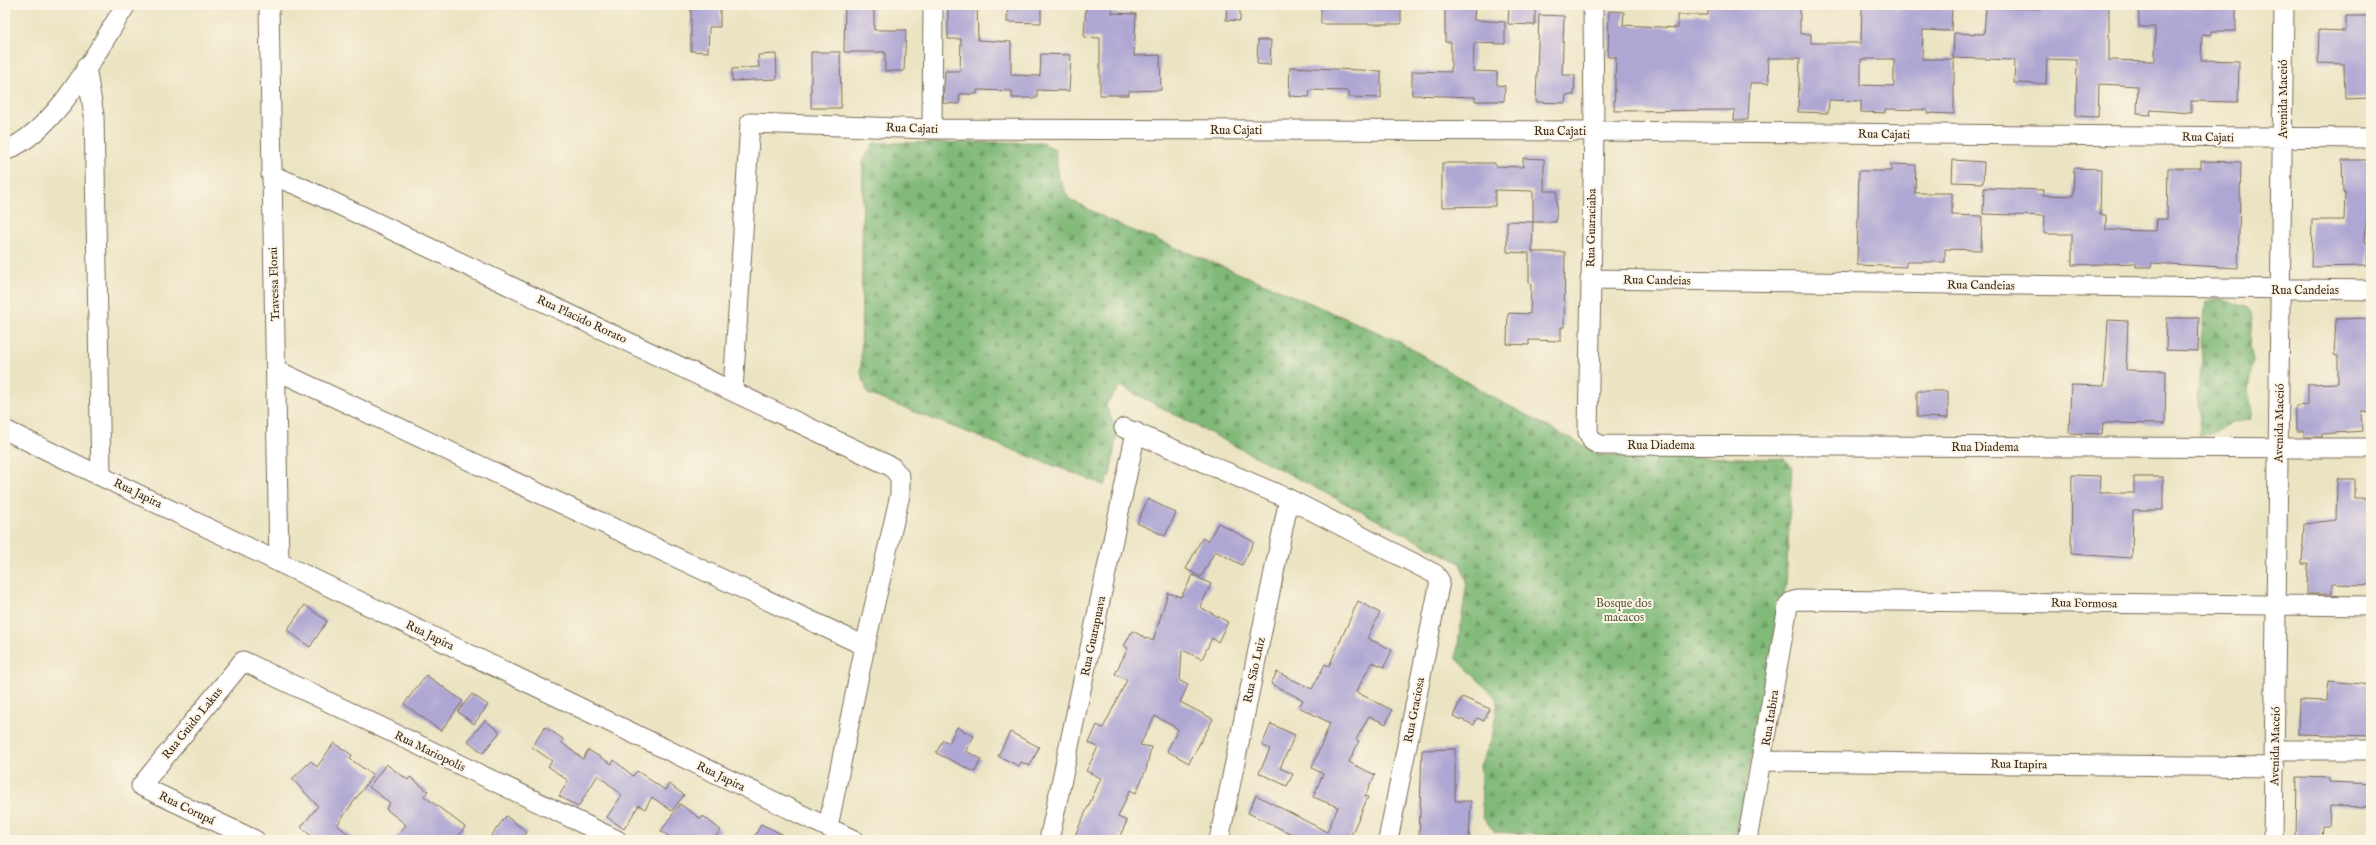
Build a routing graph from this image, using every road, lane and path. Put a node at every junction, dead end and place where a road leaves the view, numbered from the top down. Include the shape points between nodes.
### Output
1 (126, 5) edge
2 (269, 5) edge
3 (932, 5) edge
4 (1593, 5) edge
5 (2284, 5) edge
6 (86, 67) junction
7 (932, 129) junction
8 (1594, 131) junction
9 (2283, 138) junction
10 (2371, 138) edge
11 (5, 151) edge
12 (271, 175) junction
13 (1590, 279) junction
14 (2281, 290) junction
15 (2371, 290) edge
16 (276, 370) junction
17 (734, 390) junction
18 (5, 430) edge
19 (1600, 445) joint
20 (2278, 447) junction
21 (2371, 448) edge
22 (101, 475) junction
23 (1289, 499) junction
24 (279, 562) junction
25 (1798, 600) joint
26 (2278, 605) junction
27 (2371, 606) edge
28 (865, 646) junction
29 (243, 661) joint
30 (2371, 750) edge
31 (2275, 758) junction
32 (1763, 761) junction
33 (141, 786) joint
34 (828, 827) junction
35 (847, 839) edge
36 (254, 840) edge
37 (617, 840) edge
38 (1049, 840) edge
39 (1219, 840) edge
40 (1388, 840) edge
41 (1747, 840) edge
42 (2273, 840) edge

1 - 6 street
2 - 12 street, Travessa Florai
3 - 7 street
4 - 8 street, Rua Guaraciaba
5 - 9 street, Avenida Maceió
6 - 11 street via 62,104 40,129 19,145
6 - 22 street via 94,115
7 - 8 street, Rua Cajati
7 - 17 street, Rua Cajati via 750,123
8 - 9 street, Rua Cajati
8 - 13 street, Rua Guaraciaba
9 - 10 street, Rua Cajati
9 - 14 street, Avenida Maceió
12 - 16 street, Travessa Florai
12 - 17 street, Rua Placido Rorato
13 - 14 street, Rua Candeias
13 - 19 street, Rua Guaraciaba via 1588,432 1592,441
14 - 15 street, Rua Candeias
14 - 20 street, Avenida Maceió
16 - 24 street, Travessa Florai
16 - 28 street
17 - 28 street, Rua Placido Rorato via 892,467 900,477 900,495
18 - 22 street, Rua Japira
19 - 20 street, Rua Diadema
20 - 21 street, Rua Diadema
20 - 26 street, Avenida Maceió
22 - 24 street, Rua Japira
23 - 38 street, Rua Guarapuava via 1130,430
23 - 39 street, Rua São Luiz
23 - 40 street, Rua Graciosa via 1435,574 1440,580
24 - 34 street, Rua Japira
25 - 26 street, Rua Formosa
25 - 32 street, Rua Itabira via 1788,606
26 - 27 street, Rua Formosa
26 - 31 street, Avenida Maceió
28 - 34 street
29 - 33 street, Rua Guido Lakus
29 - 37 street, Rua Mariopolis
30 - 31 street, Rua Itapira
31 - 32 street, Rua Itapira
31 - 42 street, Avenida Maceió
32 - 41 street, Rua Itabira
33 - 36 street, Rua Corupá
34 - 35 street, Rua Japira

